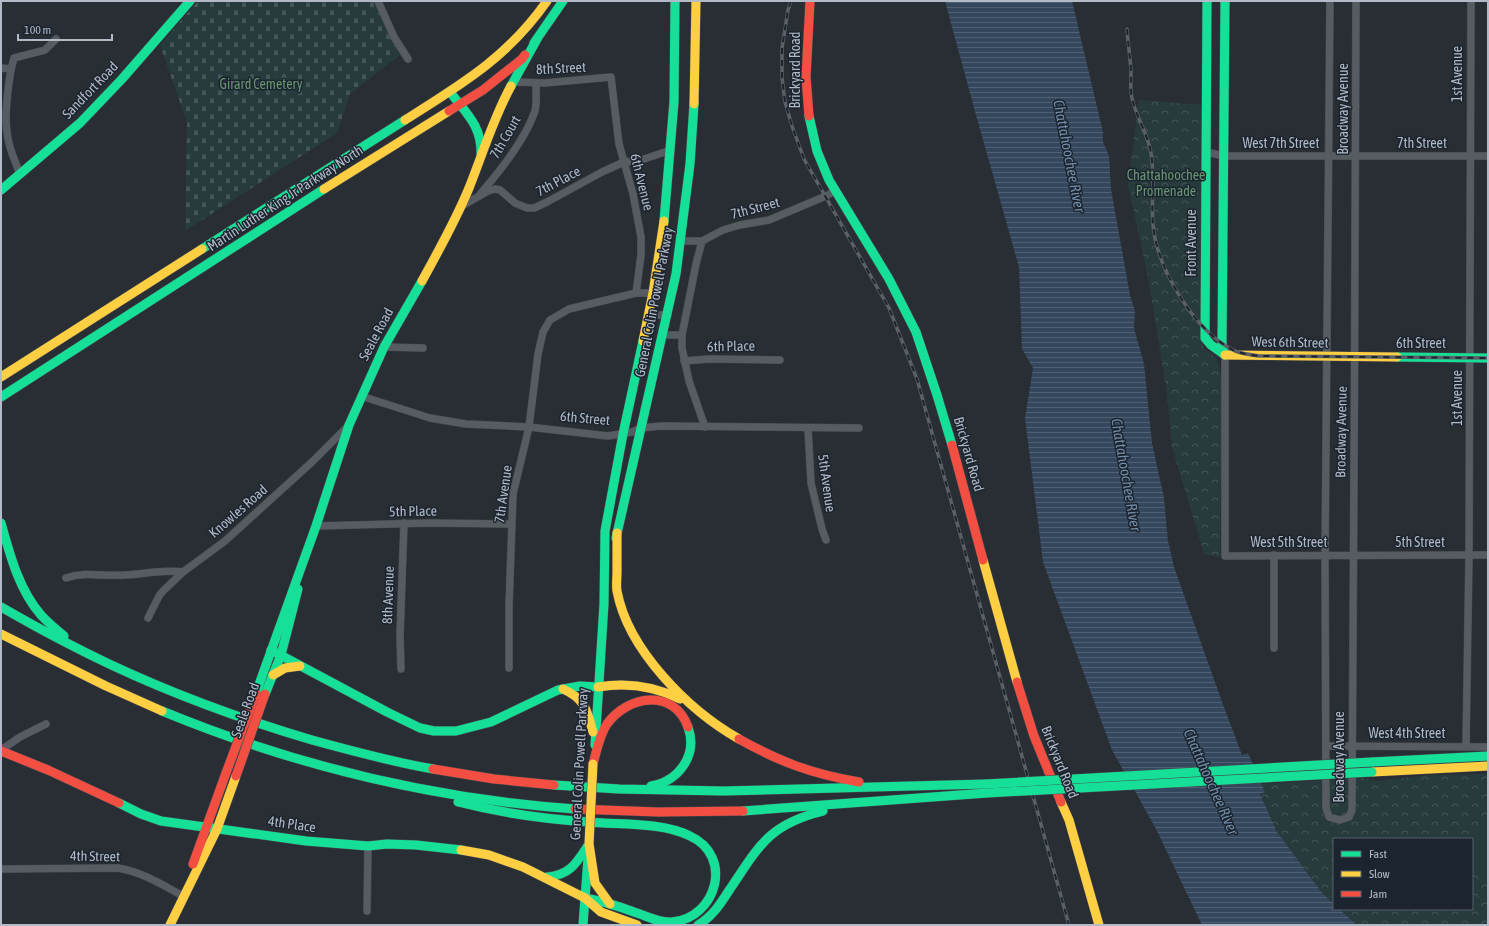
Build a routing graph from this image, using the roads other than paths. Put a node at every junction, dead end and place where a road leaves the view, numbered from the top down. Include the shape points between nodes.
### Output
1 (190, 1) edge
2 (378, 1) edge
3 (547, 1) edge
4 (563, 1) edge
5 (675, 1) edge
6 (696, 1) edge
7 (810, 1) edge
8 (1207, 1) edge
9 (1225, 1) edge
10 (1330, 1) edge
11 (1356, 1) edge
12 (1471, 1) edge
13 (56, 39) dead end
14 (538, 39) junction
15 (408, 59) dead end
16 (1, 68) edge
17 (11, 69) junction
18 (611, 77) joint
19 (513, 82) junction
20 (536, 83) junction
21 (450, 92) junction
22 (459, 105) junction
23 (4, 132) edge
24 (671, 150) junction
25 (1206, 152) junction
26 (1224, 156) junction
27 (1329, 156) junction
28 (1356, 156) junction
29 (1470, 156) junction
30 (1488, 156) edge
31 (624, 162) junction
32 (479, 163) junction
33 (20, 174) junction
34 (1, 190) edge
35 (835, 191) junction
36 (477, 197) junction
37 (462, 206) junction
38 (681, 241) junction
39 (702, 241) junction
40 (636, 293) junction
41 (653, 293) junction
42 (648, 315) junction
43 (668, 315) junction
44 (662, 335) junction
45 (682, 335) junction
46 (384, 347) junction
47 (423, 348) dead end
48 (1225, 354) junction
49 (1327, 357) junction
50 (1355, 357) junction
51 (1470, 358) junction
52 (1488, 358) edge
53 (780, 360) dead end
54 (684, 361) junction
55 (1, 377) edge
56 (361, 396) junction
57 (1, 397) edge
58 (349, 426) junction
59 (529, 427) junction
60 (705, 427) junction
61 (641, 428) junction
62 (808, 428) junction
63 (858, 428) dead end
64 (623, 434) junction
65 (1, 523) edge
66 (404, 523) junction
67 (511, 524) junction
68 (316, 526) junction
69 (617, 533) junction
70 (826, 540) dead end
71 (1274, 555) junction
72 (1325, 555) junction
73 (1352, 555) junction
74 (1469, 555) junction
75 (1488, 555) edge
76 (183, 572) junction
77 (66, 578) dead end
78 (604, 604) junction
79 (1, 607) edge
80 (148, 618) dead end
81 (3, 635) edge
82 (1274, 648) dead end
83 (79, 649) junction
84 (271, 650) junction
85 (281, 655) junction
86 (302, 667) junction
87 (509, 668) dead end
88 (401, 669) dead end
89 (272, 676) junction
90 (598, 687) junction
91 (563, 689) junction
92 (260, 694) junction
93 (652, 699) junction
94 (696, 709) junction
95 (46, 724) dead end
96 (595, 740) junction
97 (1326, 746) junction
98 (1352, 746) junction
99 (1466, 746) junction
100 (1488, 747) edge
101 (1, 750) edge
102 (1488, 756) edge
103 (593, 764) junction
104 (1488, 766) edge
105 (1372, 767) junction
106 (405, 786) junction
107 (882, 787) junction
108 (987, 788) junction
109 (627, 789) junction
110 (857, 804) junction
111 (206, 828) junction
112 (217, 829) junction
113 (589, 844) junction
114 (368, 846) junction
115 (1, 868) edge
116 (545, 877) junction
117 (183, 896) junction
118 (585, 898) junction
119 (610, 904) junction
120 (367, 911) dead end
121 (170, 925) edge
122 (583, 925) edge
123 (637, 925) edge
124 (698, 925) edge
125 (1099, 925) edge

1 - 33 main road, Sandfort Road via 90,113
2 - 15 street via 394,37
3 - 21 main road, Martin Luther King Jr Parkway North via 503,52
4 - 14 main road, Martin Luther King Jr Parkway North
5 - 24 main road, General Colin Powell Parkway
6 - 38 main road, General Colin Powell Parkway via 694,120
7 - 35 main road, Brickyard Road via 807,108 817,151
8 - 25 main road, Front Avenue
9 - 26 main road
10 - 27 street, Broadway Avenue
11 - 28 street, Broadway Avenue
12 - 29 street, 1st Avenue
13 - 17 street via 45,50 14,58
14 - 19 main road, Seale Road
14 - 22 main road, Martin Luther King Jr Parkway North via 522,59 483,90
16 - 17 street
17 - 23 street
18 - 20 street, 8th Street
18 - 31 street, 6th Avenue via 619,144
19 - 20 street, 8th Street
19 - 32 main road, Seale Road via 499,108
20 - 36 street, 7th Court via 535,109 524,134 500,172
21 - 22 main road, Seale Road
21 - 55 main road, Martin Luther King Jr Parkway North
22 - 32 main road, Seale Road via 478,127 481,148
22 - 57 main road, Martin Luther King Jr Parkway North
23 - 33 street
24 - 31 street, 7th Place via 648,158
24 - 41 main road, General Colin Powell Parkway
25 - 26 street, West 7th Street
25 - 48 main road, Front Avenue via 1205,338 1210,346
26 - 27 street, West 7th Street
26 - 48 main road via 1222,343
27 - 28 street, West 7th Street
27 - 49 street, Broadway Avenue
28 - 29 street, 7th Street
28 - 50 street, Broadway Avenue
29 - 30 street, 7th Street
29 - 51 street, 1st Avenue
31 - 36 street, 7th Place via 534,208 515,203 500,190 488,191
31 - 40 street, 6th Avenue via 641,237
32 - 37 main road, Seale Road
33 - 34 main road, Sandfort Road
35 - 39 street, 7th Street via 780,216 723,230
35 - 125 main road, Brickyard Road via 914,326 959,470 1023,704 1069,820
36 - 37 street, 7th Place
37 - 46 main road, Seale Road
38 - 39 street, 7th Street
38 - 43 main road, General Colin Powell Parkway
39 - 45 street
40 - 41 street
40 - 59 street, 7th Avenue via 569,309 556,316 546,327 538,354
41 - 42 main road, General Colin Powell Parkway
42 - 43 street
42 - 64 main road, General Colin Powell Parkway
43 - 44 main road, General Colin Powell Parkway
44 - 45 street
44 - 61 main road, General Colin Powell Parkway
45 - 54 street
46 - 47 street
46 - 56 main road, Seale Road
48 - 49 main road, West 6th Street
48 - 71 street, West 5th Street via 1225,556
49 - 50 main road, West 6th Street
49 - 72 street, Broadway Avenue
50 - 51 main road, 6th Street
50 - 73 street, Broadway Avenue
51 - 52 main road, 6th Street
51 - 74 street, 1st Avenue
53 - 54 street, 6th Place
54 - 60 street
56 - 58 main road, Seale Road
56 - 59 street, 6th Street via 444,421
58 - 68 main road, Seale Road
58 - 76 street, Knowles Road via 225,541
59 - 64 street, 6th Street via 608,436
59 - 67 street, 7th Avenue via 513,494
60 - 61 street, 6th Street
60 - 62 street, 6th Street
61 - 64 street, 6th Street
61 - 69 main road, General Colin Powell Parkway
62 - 63 street, 6th Street
62 - 70 street, 5th Avenue via 811,483
64 - 78 main road, General Colin Powell Parkway via 605,531
65 - 83 main road via 14,569 31,602 45,620
66 - 67 street, 5th Place
66 - 68 street, 5th Place
66 - 88 street, 8th Avenue
67 - 87 street, 7th Avenue
68 - 84 main road, Seale Road
68 - 85 main road, Seale Road
69 - 78 main road, General Colin Powell Parkway
69 - 94 main road via 617,590 628,624 646,656
71 - 72 street, West 5th Street
71 - 82 street
72 - 73 street, West 5th Street
72 - 97 street, Broadway Avenue
73 - 74 street, 5th Street
73 - 98 street, Broadway Avenue
74 - 75 street, 5th Street
74 - 99 street, 1st Avenue
76 - 77 street via 167,570 123,575 87,574
76 - 80 street, Knowles Road via 159,596
78 - 90 main road, General Colin Powell Parkway
79 - 83 main road
81 - 106 main road via 187,722 292,757
83 - 109 main road via 193,700 335,747 475,776 566,786
84 - 85 main road
84 - 92 main road, Seale Road
85 - 86 main road
85 - 89 main road, Seale Road
86 - 89 main road via 282,668
86 - 91 main road via 420,728 434,731 456,731 491,722
89 - 92 main road, Seale Road
90 - 91 main road via 580,686
90 - 93 main road
90 - 94 main road via 611,684 651,687 668,692
90 - 96 main road, General Colin Powell Parkway
91 - 96 main road via 576,695 583,702
92 - 111 main road, Seale Road, bridge via 226,773
92 - 112 main road, Seale Road, bridge via 236,776
93 - 103 main road via 632,703 613,717 603,730
93 - 109 main road via 666,702 688,722 692,737 691,752 677,776 661,785
94 - 107 main road via 725,731 757,750 791,765 826,776
95 - 101 street
96 - 103 main road, General Colin Powell Parkway
97 - 98 street, West 4th Street
97 - 98 street, Broadway Avenue via 1326,810 1330,818 1340,820 1349,817 1352,810
98 - 99 street, West 4th Street
99 - 100 street, West 4th Street
101 - 111 main road, 4th Place via 154,820
102 - 105 main road
103 - 113 main road, General Colin Powell Parkway, bridge
104 - 105 main road
105 - 108 main road, bridge
106 - 110 main road via 506,803 616,811 711,812
106 - 119 main road via 474,806 518,815 669,828 691,835 703,843 712,855 717,870 714,892 701,910 688,918 674,922 659,921
107 - 108 main road
107 - 109 main road via 679,791
108 - 110 main road
110 - 124 main road via 808,814 776,830 760,846 719,907
111 - 112 main road, 4th Place
111 - 117 main road, Seale Road
112 - 114 main road, 4th Place
112 - 117 main road, Seale Road
113 - 116 main road via 568,872 560,876
113 - 118 main road, General Colin Powell Parkway
113 - 119 main road via 596,883
114 - 116 main road, 4th Place via 416,845 488,855
114 - 120 street
115 - 117 street, 4th Street via 132,870
116 - 118 main road, 4th Place
117 - 121 main road, Seale Road
118 - 119 main road
118 - 122 main road, General Colin Powell Parkway
118 - 123 main road via 601,912

